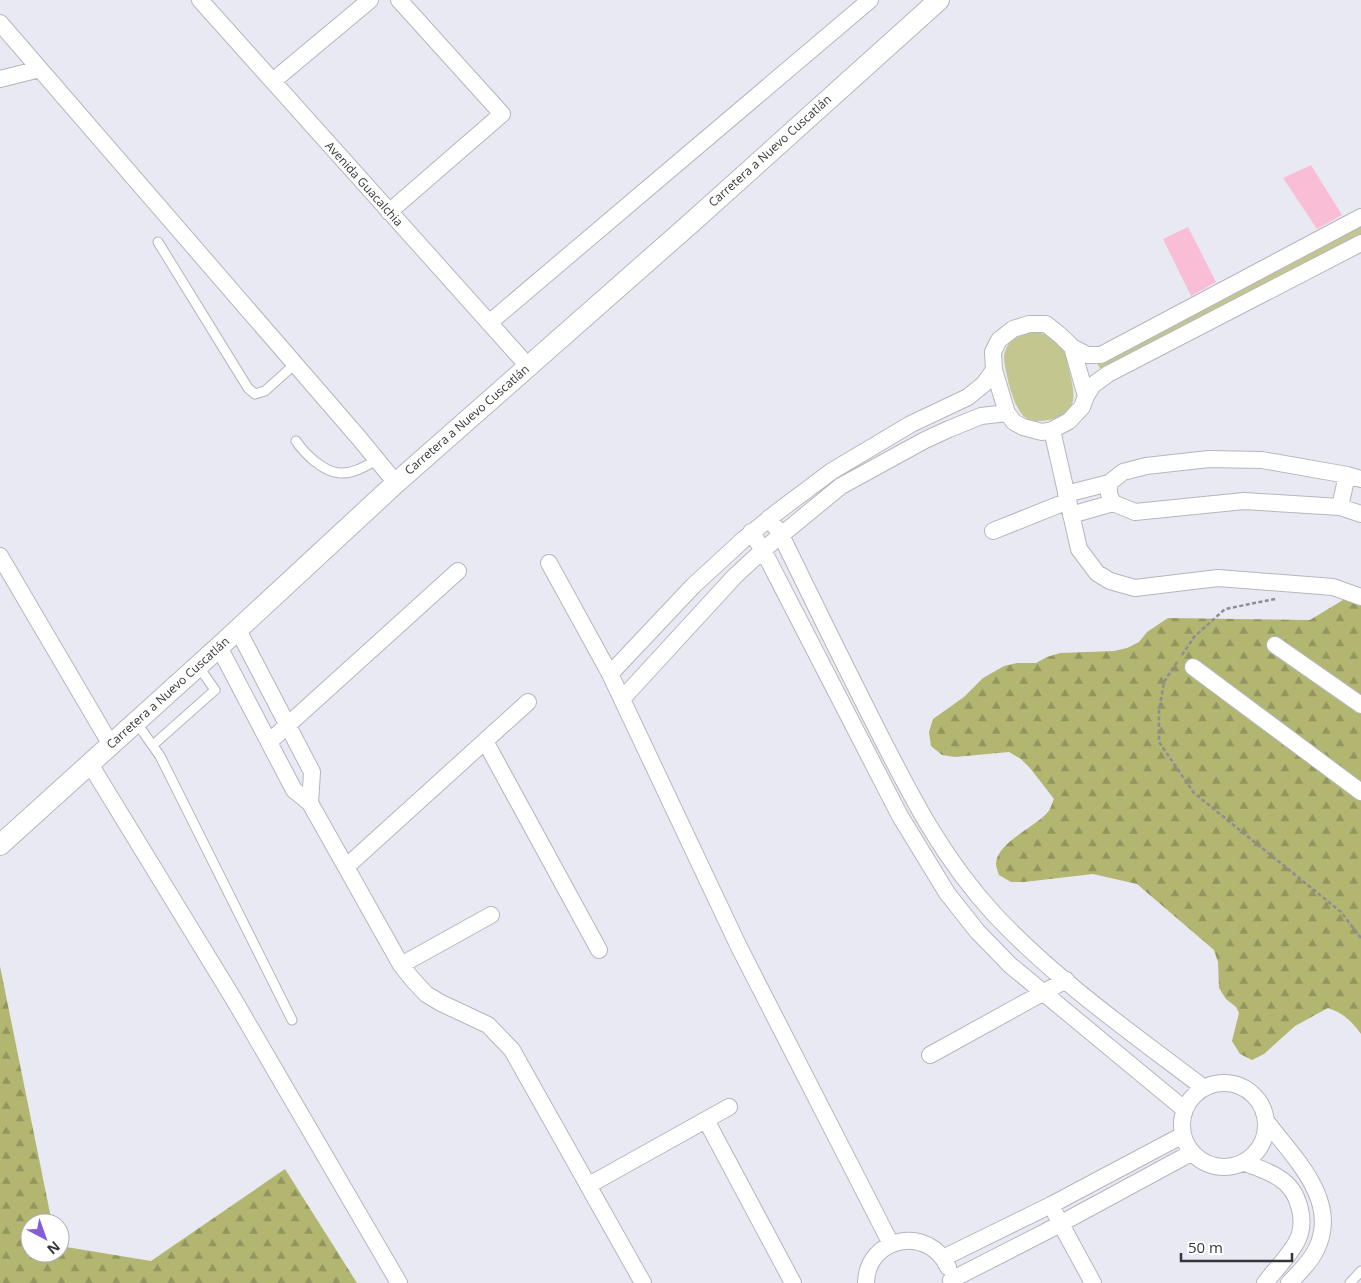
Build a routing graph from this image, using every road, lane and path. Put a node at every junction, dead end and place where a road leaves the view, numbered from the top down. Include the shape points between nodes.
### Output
1 (200, 0) edge
2 (370, 0) edge
3 (399, 0) edge
4 (870, 0) edge
5 (939, 0) edge
6 (0, 23) edge
7 (40, 69) junction
8 (0, 79) edge
9 (273, 81) junction
10 (389, 212) junction
11 (1361, 217) edge
12 (158, 242) dead end
13 (1361, 243) edge
14 (489, 324) junction
15 (1072, 347) junction
16 (295, 364) junction
17 (528, 366) junction
18 (994, 370) junction
19 (1086, 396) junction
20 (1007, 414) junction
21 (1052, 430) junction
22 (296, 442) dead end
23 (377, 460) junction
24 (1354, 477) edge
25 (396, 483) junction
26 (1109, 484) junction
27 (1068, 503) junction
28 (1113, 503) junction
29 (1340, 507) junction
30 (1361, 514) edge
31 (769, 518) junction
32 (993, 531) dead end
33 (752, 532) junction
34 (781, 535) junction
35 (763, 550) junction
36 (0, 556) edge
37 (549, 563) dead end
38 (458, 571) dead end
39 (1284, 597) dead end
40 (1361, 597) edge
41 (238, 630) junction
42 (1275, 645) dead end
43 (219, 647) junction
44 (198, 666) junction
45 (1193, 668) dead end
46 (610, 674) junction
47 (622, 699) junction
48 (528, 702) dead end
49 (1361, 705) edge
50 (136, 722) junction
51 (288, 725) junction
52 (485, 741) junction
53 (269, 742) junction
54 (111, 744) junction
55 (153, 746) junction
56 (90, 764) junction
57 (1361, 792) edge
58 (310, 803) junction
59 (0, 845) edge
60 (346, 867) junction
61 (491, 915) dead end
62 (1361, 938) edge
63 (598, 950) dead end
64 (401, 965) junction
65 (1066, 980) junction
66 (1044, 992) junction
67 (292, 1020) dead end
68 (930, 1055) dead end
69 (1204, 1088) junction
70 (729, 1107) dead end
71 (1184, 1109) junction
72 (706, 1120) junction
73 (1266, 1121) junction
74 (1182, 1135) junction
75 (1191, 1152) junction
76 (1243, 1162) junction
77 (589, 1185) junction
78 (1051, 1204) junction
79 (1061, 1224) junction
80 (891, 1244) junction
81 (943, 1258) junction
82 (1361, 1271) edge
83 (951, 1282) edge
84 (399, 1283) edge
85 (643, 1283) edge
86 (793, 1283) edge
87 (866, 1283) edge
88 (1093, 1283) edge
89 (1266, 1283) edge
90 (1289, 1283) edge
91 (1350, 1283) edge

1 - 9 street, Avenida Guacalchia
2 - 9 street
3 - 10 street via 502,114
4 - 14 street
5 - 17 street, Carretera a Nuevo Cuscatlán
6 - 7 street
7 - 8 street
7 - 16 street
9 - 10 street, Avenida Guacalchia
10 - 14 street, Avenida Guacalchia
11 - 15 street via 1101,354 1087,356
12 - 16 lane via 248,388 255,394 265,391
13 - 19 street via 1108,374 1093,384
14 - 17 street, Avenida Guacalchia
15 - 18 street via 1046,324 1029,324 1013,329 999,340 993,352
15 - 19 street
16 - 23 street
17 - 25 street, Carretera a Nuevo Cuscatlán
18 - 20 street
18 - 31 street via 984,384 968,397 911,424 832,471
19 - 21 street via 1076,414
20 - 21 street via 1023,427 1042,432
20 - 34 street via 981,416 924,440 841,486
21 - 27 street
22 - 23 lane via 328,470 340,473
23 - 25 street
24 - 26 street via 1262,460 1209,459 1146,466 1123,472
24 - 29 street
25 - 41 street, Carretera a Nuevo Cuscatlán
26 - 27 street
26 - 28 street
27 - 28 street
27 - 32 street
27 - 40 street via 1079,549 1098,573 1110,581 1135,588 1218,578 1333,587
28 - 29 street via 1135,512 1244,501
29 - 30 street
31 - 33 street
31 - 34 street
33 - 35 street
33 - 46 street via 692,586
34 - 35 street
34 - 65 street via 852,681 936,840 995,915
35 - 47 street via 710,602
35 - 66 street via 875,769 947,893 1010,965
36 - 54 street
37 - 46 street
38 - 51 street
39 - 62 path via 1225,609 1194,638 1164,682 1159,742 1194,793 1341,912
41 - 43 street, Carretera a Nuevo Cuscatlán
41 - 51 street
42 - 49 street
43 - 44 street, Carretera a Nuevo Cuscatlán
43 - 53 street
44 - 50 street, Carretera a Nuevo Cuscatlán
44 - 55 lane via 215,690
45 - 57 street
46 - 47 street
47 - 80 street via 739,946
48 - 52 street
50 - 54 street, Carretera a Nuevo Cuscatlán
50 - 55 lane
51 - 53 street
51 - 58 street via 312,772
52 - 60 street
52 - 63 street
53 - 58 street via 294,790
54 - 56 street, Carretera a Nuevo Cuscatlán
55 - 67 lane
56 - 59 street, Carretera a Nuevo Cuscatlán
56 - 84 street via 233,998
58 - 60 street
60 - 64 street
61 - 64 street
64 - 77 street via 426,994 488,1025 512,1050
65 - 66 street
65 - 69 street
66 - 68 street
66 - 71 street
69 - 71 street
69 - 73 street via 1224,1083 1244,1088 1259,1102
70 - 72 street
71 - 74 street
72 - 77 street
72 - 86 street
73 - 76 street via 1261,1145
73 - 90 street via 1312,1181 1321,1205 1323,1228 1316,1250
74 - 75 street
74 - 78 street
75 - 76 street via 1204,1163 1220,1167
75 - 79 street
76 - 89 street via 1279,1178 1293,1191 1300,1209 1301,1226 1297,1242
77 - 85 street
78 - 79 street
78 - 81 street
79 - 83 street
79 - 88 street
80 - 81 street via 910,1240 920,1242 929,1245
80 - 87 street via 871,1262
81 - 83 street
82 - 91 lane

